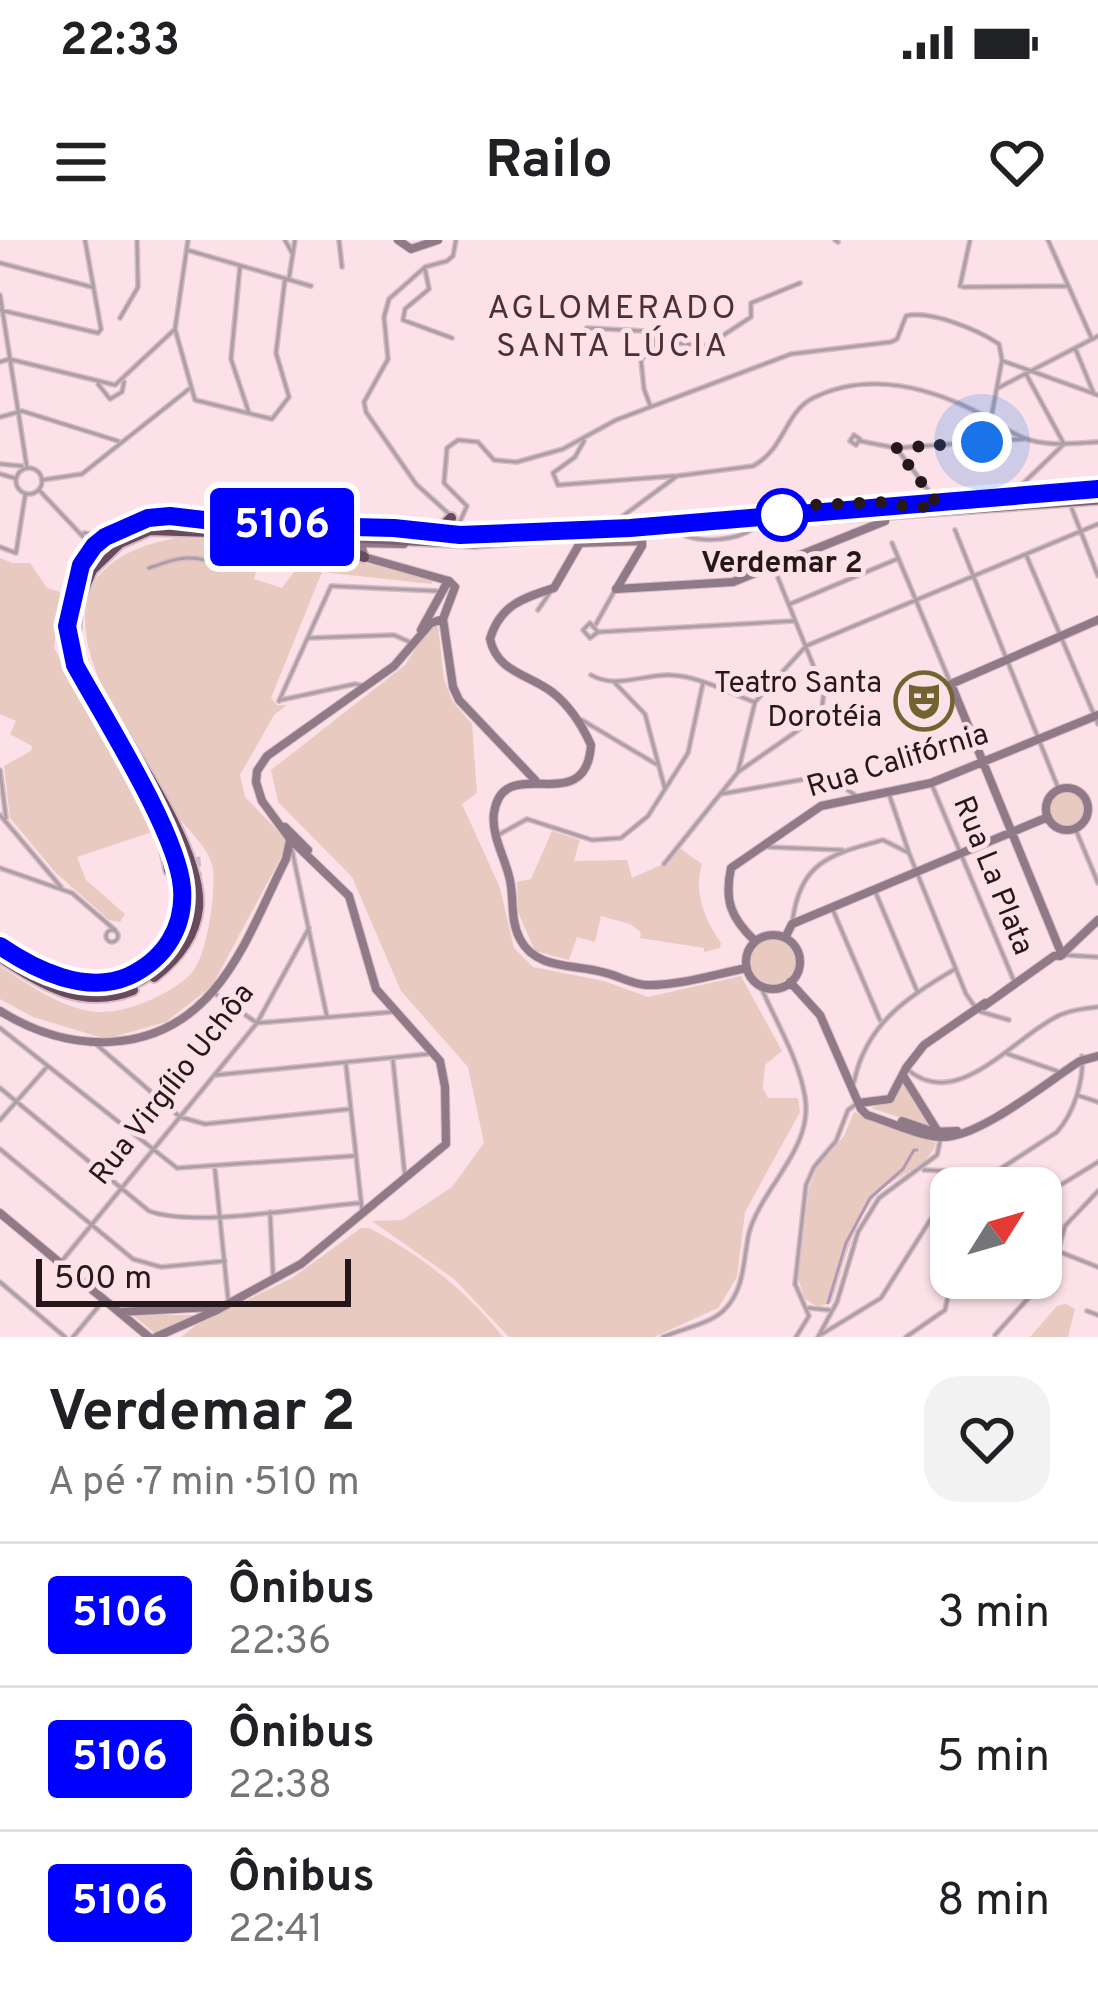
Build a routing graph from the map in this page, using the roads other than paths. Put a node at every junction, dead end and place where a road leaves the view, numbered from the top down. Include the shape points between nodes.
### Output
1 (85, 240) edge
2 (137, 240) edge
3 (188, 240) edge
4 (286, 240) edge
5 (295, 240) edge
6 (339, 240) edge
7 (398, 240) edge
8 (970, 240) edge
9 (1048, 240) edge
10 (436, 241) edge
11 (454, 242) edge
12 (185, 250) junction
13 (292, 254) junction
14 (0, 262) edge
15 (240, 266) junction
16 (342, 267) dead end
17 (425, 267) junction
18 (287, 279) junction
19 (800, 284) dead end
20 (311, 286) dead end
21 (1069, 286) junction
22 (93, 288) junction
23 (0, 296) edge
24 (1, 311) edge
25 (120, 318) dead end
26 (175, 328) junction
27 (587, 328) dead end
28 (452, 338) dead end
29 (1095, 338) edge
30 (656, 341) junction
31 (563, 345) dead end
32 (1074, 346) junction
33 (545, 357) dead end
34 (9, 359) junction
35 (1002, 360) junction
36 (0, 362) edge
37 (1028, 373) junction
38 (124, 380) junction
39 (98, 384) junction
40 (190, 388) junction
41 (996, 388) junction
42 (1096, 395) edge
43 (651, 406) junction
44 (17, 411) junction
45 (249, 415) junction
46 (0, 417) edge
47 (991, 418) junction
48 (585, 439) junction
49 (1024, 439) junction
50 (860, 441) dead end
51 (119, 442) junction
52 (1098, 442) edge
53 (1064, 444) junction
54 (896, 448) junction
55 (1, 464) edge
56 (26, 468) junction
57 (0, 474) edge
58 (677, 476) junction
59 (16, 479) junction
60 (42, 480) junction
61 (1098, 489) edge
62 (39, 492) junction
63 (26, 494) junction
64 (1009, 497) junction
65 (1098, 500) edge
66 (938, 505) junction
67 (1072, 509) dead end
68 (795, 511) junction
69 (914, 511) junction
70 (889, 512) junction
71 (850, 517) junction
72 (204, 521) junction
73 (1098, 524) edge
74 (454, 527) junction
75 (610, 528) junction
76 (955, 530) dead end
77 (81, 532) junction
78 (302, 532) junction
79 (1080, 532) junction
80 (260, 533) junction
81 (106, 536) junction
82 (407, 537) junction
83 (643, 538) junction
84 (364, 539) junction
85 (573, 543) junction
86 (892, 543) dead end
87 (0, 547) edge
88 (1027, 555) junction
89 (366, 558) junction
90 (899, 558) junction
91 (84, 561) junction
92 (773, 566) junction
93 (149, 568) dead end
94 (1098, 576) edge
95 (972, 577) junction
96 (76, 581) junction
97 (442, 584) junction
98 (554, 588) junction
99 (616, 589) junction
100 (916, 600) junction
101 (788, 604) junction
102 (538, 610) dead end
103 (438, 613) junction
104 (1098, 620) edge
105 (795, 621) junction
106 (1060, 635) junction
107 (308, 638) junction
108 (417, 641) junction
109 (806, 646) junction
110 (1004, 658) junction
111 (591, 675) dead end
112 (613, 682) junction
113 (703, 682) junction
114 (951, 684) junction
115 (366, 687) junction
116 (755, 702) junction
117 (573, 714) junction
118 (1097, 719) edge
119 (1039, 740) junction
120 (984, 763) junction
121 (658, 765) junction
122 (0, 770) edge
123 (738, 772) junction
124 (149, 779) junction
125 (536, 781) junction
126 (932, 783) junction
127 (665, 789) junction
128 (1059, 790) junction
129 (889, 792) junction
130 (720, 794) junction
131 (856, 796) junction
132 (1098, 796) edge
133 (1086, 801) junction
134 (150, 803) junction
135 (0, 815) edge
136 (1048, 817) junction
137 (6, 820) junction
138 (1076, 828) junction
139 (1012, 831) junction
140 (163, 832) junction
141 (496, 836) junction
142 (294, 845) junction
143 (760, 846) junction
144 (847, 850) junction
145 (909, 853) junction
146 (959, 853) junction
147 (195, 854) dead end
148 (664, 864) dead end
149 (0, 868) edge
150 (169, 870) dead end
151 (917, 871) junction
152 (1098, 884) edge
153 (874, 889) junction
154 (63, 890) junction
155 (831, 906) junction
156 (1098, 920) edge
157 (792, 924) junction
158 (309, 928) junction
159 (115, 930) dead end
160 (785, 938) junction
161 (755, 941) junction
162 (0, 946) edge
163 (15, 956) junction
164 (1061, 956) junction
165 (0, 957) edge
166 (1098, 957) edge
167 (747, 968) junction
168 (956, 968) junction
169 (792, 980) junction
170 (1016, 984) junction
171 (760, 985) junction
172 (917, 991) junction
173 (213, 992) junction
174 (979, 1007) junction
175 (1098, 1007) edge
176 (0, 1011) edge
177 (394, 1012) junction
178 (327, 1019) junction
179 (1009, 1020) dead end
180 (880, 1022) junction
181 (256, 1023) junction
182 (1030, 1027) dead end
183 (0, 1028) edge
184 (1038, 1029) junction
185 (96, 1044) junction
186 (433, 1053) junction
187 (1004, 1053) junction
188 (1098, 1054) edge
189 (1083, 1058) junction
190 (393, 1060) junction
191 (346, 1063) junction
192 (47, 1066) junction
193 (853, 1068) junction
194 (904, 1072) junction
195 (214, 1075) junction
196 (1054, 1075) junction
197 (0, 1088) edge
198 (1076, 1095) junction
199 (16, 1101) junction
200 (1098, 1102) edge
201 (861, 1103) junction
202 (350, 1109) junction
203 (180, 1117) junction
204 (0, 1120) edge
205 (940, 1135) junction
206 (0, 1149) edge
207 (152, 1152) junction
208 (353, 1156) junction
209 (1098, 1162) edge
210 (1004, 1167) edge
211 (215, 1168) junction
212 (920, 1169) junction
213 (930, 1170) edge
214 (405, 1181) junction
215 (1062, 1184) edge
216 (121, 1186) junction
217 (1098, 1191) edge
218 (360, 1203) junction
219 (269, 1210) junction
220 (0, 1213) edge
221 (362, 1215) junction
222 (221, 1216) junction
223 (930, 1222) edge
224 (90, 1223) junction
225 (1062, 1235) edge
226 (1062, 1253) edge
227 (225, 1261) junction
228 (60, 1263) junction
229 (1098, 1267) edge
230 (274, 1279) junction
231 (0, 1282) edge
232 (104, 1299) junction
233 (947, 1299) edge
234 (1028, 1299) edge
235 (227, 1304) junction
236 (807, 1308) junction
237 (832, 1310) junction
238 (119, 1312) junction
239 (1087, 1312) dead end
240 (1098, 1315) edge
241 (146, 1336) edge
242 (994, 1336) edge
243 (65, 1337) edge
244 (73, 1337) edge
245 (663, 1337) edge
246 (796, 1337) edge
247 (818, 1337) edge
248 (906, 1337) edge

1 - 22 street
2 - 25 street via 138,286
3 - 12 street
4 - 13 street
5 - 13 street
6 - 16 street
7 - 10 street via 411,249
8 - 21 street via 961,286
9 - 21 street
11 - 17 street via 447,261
12 - 15 street
12 - 26 street
13 - 18 street
14 - 22 street
15 - 18 street
15 - 45 street via 231,359
17 - 28 street via 429,289 403,320
17 - 74 street via 389,299 388,359 364,402 404,469
18 - 20 street
18 - 45 street via 276,353 289,397 272,419
19 - 30 street via 751,303 751,317 711,345
21 - 29 street
22 - 24 street via 98,333
23 - 24 street
24 - 34 street
26 - 38 street
26 - 40 street
27 - 30 street via 644,331
29 - 32 street
30 - 43 street via 641,360
31 - 33 street
32 - 37 street
32 - 42 street
34 - 36 street
34 - 39 street
34 - 44 street
35 - 37 street
35 - 41 street
35 - 43 street via 993,340 916,314 906,316 897,339 814,349
37 - 41 street
37 - 42 street
37 - 53 street
38 - 39 street
38 - 39 street via 110,399
40 - 45 street via 195,400
40 - 51 street
41 - 47 street
43 - 48 street
44 - 46 street
44 - 51 street
44 - 56 street
47 - 49 street
47 - 58 street via 915,387 842,389 804,404 773,452 753,466
48 - 58 street via 553,473 558,485
48 - 74 street via 517,462 494,460 478,442 458,440 448,448 444,483 467,510
49 - 53 street
49 - 54 street
50 - 54 street
51 - 60 street via 82,474
52 - 53 street
53 - 64 street
54 - 66 street
55 - 56 street
56 - 59 street
56 - 60 street
57 - 59 street
58 - 75 street
59 - 63 street
60 - 62 street
61 - 64 main road
62 - 63 street
62 - 77 street
63 - 87 street via 16,553
64 - 66 main road
65 - 69 main road
66 - 69 main road
67 - 79 street
68 - 71 street
68 - 71 main road
68 - 75 main road
69 - 70 main road
69 - 70 main road
70 - 71 main road
70 - 71 main road
71 - 83 main road
71 - 92 street
72 - 78 highway
72 - 81 highway via 148,518
72 - 96 highway via 132,529 98,550
73 - 79 street
74 - 75 main road
74 - 82 highway
76 - 95 street
77 - 81 street
77 - 91 street
78 - 80 highway
78 - 82 highway
78 - 84 main road
78 - 89 highway
79 - 88 street
79 - 94 street
80 - 93 street via 240,565 193,557
80 - 124 highway via 150,530 104,555 85,580 75,614 78,652
81 - 91 highway
82 - 84 main road
82 - 85 main road
83 - 85 main road
83 - 85 street
83 - 99 street
84 - 89 street
85 - 98 street
86 - 90 street
88 - 95 street
88 - 106 street
89 - 97 street
90 - 100 street
90 - 101 street
91 - 96 highway
92 - 99 street via 733,582
92 - 101 street
95 - 100 street
95 - 110 street
96 - 134 highway via 67,626 75,665
97 - 103 street
97 - 103 street via 455,587
97 - 107 street via 331,586
98 - 102 street
98 - 117 street via 506,608 491,645 506,668
99 - 105 street via 596,628
100 - 109 street
100 - 114 street
101 - 105 street
103 - 108 street
103 - 125 street via 459,700
104 - 106 street
105 - 109 street
106 - 110 street
106 - 118 street
107 - 108 street
107 - 115 street via 279,701
108 - 115 street
109 - 116 street
109 - 123 street via 823,708
110 - 114 street
110 - 119 street
111 - 112 street
112 - 113 street via 671,675
112 - 121 street via 645,714
113 - 116 street
113 - 127 street via 688,754
114 - 120 street
115 - 142 street via 257,771 258,793
116 - 123 street
117 - 121 street
117 - 125 street via 591,746 586,770 559,786
118 - 119 street, Rua Califórnia
119 - 120 street, Rua Califórnia
119 - 128 street
120 - 126 street, Rua Califórnia
120 - 139 street
121 - 127 street
122 - 137 street
123 - 130 street
124 - 147 highway
124 - 165 highway via 184,846 199,904 178,956 134,989 93,998 44,986
125 - 141 street via 499,799
126 - 129 street, Rua Califórnia
126 - 146 street, Rua La Plata
127 - 141 street via 621,838 592,840 527,819
128 - 133 street via 1078,791
128 - 136 street via 1048,801
129 - 131 street, Rua Califórnia
129 - 145 street
130 - 131 street via 812,778
130 - 148 street
131 - 143 street, Rua Califórnia via 821,806
132 - 133 street
133 - 138 street via 1087,816
134 - 140 highway
134 - 163 highway via 179,851 188,885 185,925 170,953 135,981 92,991 50,980
135 - 137 street
136 - 138 street via 1059,828
136 - 139 street
137 - 154 street
138 - 152 street
139 - 146 street
139 - 164 street
140 - 150 highway
140 - 163 highway via 181,877 182,905 175,933 154,960 129,976 93,983
141 - 167 street via 520,940 538,958 645,985
142 - 158 street
142 - 173 street
142 - 177 street via 352,902 373,982
143 - 144 street
143 - 161 street, Rua Califórnia via 731,868 727,895
144 - 145 street via 883,840
144 - 157 street via 804,880
145 - 151 street
146 - 151 street
146 - 170 street, Rua La Plata
149 - 154 street
151 - 153 street
151 - 168 street
153 - 155 street
153 - 172 street
154 - 159 street
155 - 157 street
155 - 180 street
156 - 164 street
157 - 160 street
158 - 178 street
158 - 181 street, Rua Virgílio Uchôa
160 - 161 street
160 - 169 street via 799,956
161 - 167 street
162 - 163 highway
164 - 166 street
164 - 170 street
167 - 171 street
168 - 172 street
168 - 174 street
169 - 171 street
169 - 193 street via 823,1013
169 - 201 street via 820,1015
170 - 174 street
171 - 245 street via 796,1066 806,1119 755,1215 734,1299 720,1315
172 - 180 street
173 - 181 street
173 - 185 street via 166,1028
174 - 179 street
174 - 194 street via 924,1045
175 - 184 street
176 - 185 street via 49,1036
177 - 178 street
177 - 186 street
178 - 181 street
180 - 193 street
181 - 195 street, Rua Virgílio Uchôa
182 - 184 street
183 - 192 street
184 - 187 street
185 - 203 street
186 - 190 street
186 - 214 street via 448,1137
187 - 194 street via 952,1082
187 - 196 street
188 - 189 street
189 - 196 street
189 - 198 street
190 - 191 street
190 - 214 street
191 - 195 street
191 - 202 street
192 - 199 street
192 - 207 street
193 - 201 street
194 - 201 street via 890,1100
194 - 205 street
195 - 203 street, Rua Virgílio Uchôa
196 - 205 street via 967,1128
197 - 199 street
198 - 200 street
198 - 210 street via 1057,1132
199 - 204 street
199 - 216 street
201 - 205 street
201 - 236 street via 848,1110 806,1185 795,1284
202 - 203 street via 205,1124
202 - 208 street
203 - 207 street, Rua Virgílio Uchôa
205 - 212 street via 937,1156
206 - 224 street
207 - 211 street via 177,1168
207 - 216 street, Rua Virgílio Uchôa
208 - 211 street
208 - 218 street
209 - 215 street
211 - 222 street
212 - 213 street
212 - 237 street via 879,1198 849,1253
214 - 221 street
216 - 222 street via 164,1216
216 - 224 street, Rua Virgílio Uchôa
217 - 225 street
218 - 219 street
218 - 221 street
219 - 222 street
219 - 230 street
220 - 228 street
221 - 230 street
222 - 227 street
223 - 247 street via 881,1298
224 - 227 street via 146,1264
224 - 228 street, Rua Virgílio Uchôa
226 - 229 street
227 - 235 street
228 - 232 street
230 - 235 street
231 - 243 street
232 - 238 street
232 - 244 street
233 - 248 street via 945,1310
234 - 242 street
235 - 238 street
235 - 241 street
236 - 237 street
236 - 246 street
237 - 247 street
238 - 241 street
239 - 240 street

